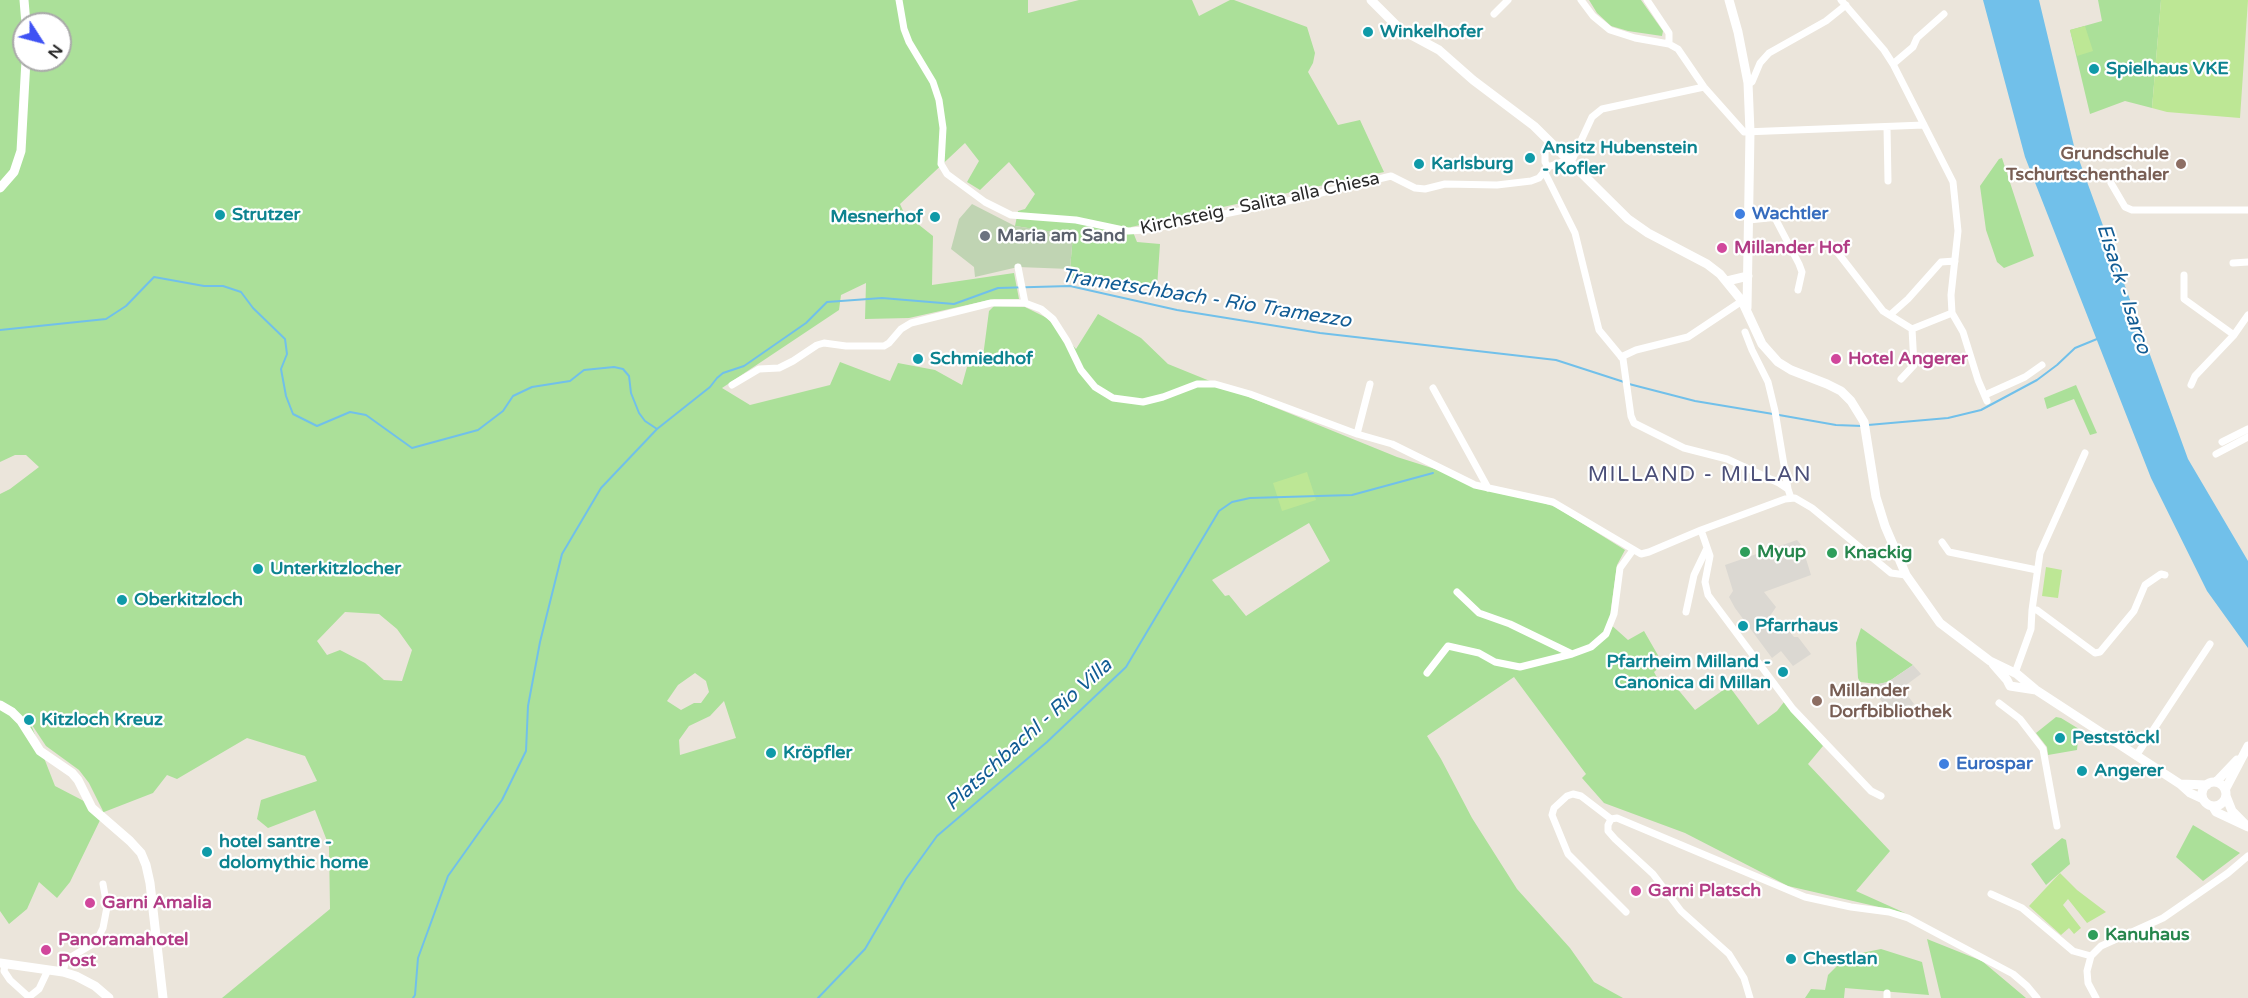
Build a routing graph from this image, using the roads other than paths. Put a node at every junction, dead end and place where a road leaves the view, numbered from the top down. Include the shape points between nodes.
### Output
1 (899, 0) edge
2 (1371, 0) edge
3 (1508, 0) edge
4 (1581, 0) edge
5 (1647, 0) edge
6 (1729, 0) edge
7 (1844, 2) edge
8 (1494, 14) dead end
9 (1944, 14) dead end
10 (1669, 44) junction
11 (1893, 64) junction
12 (25, 72) edge
13 (1748, 83) junction
14 (1704, 87) junction
15 (1924, 125) junction
16 (1887, 127) junction
17 (1750, 132) junction
18 (1545, 148) dead end
19 (1568, 160) junction
20 (1546, 169) junction
21 (1888, 181) dead end
22 (2111, 183) dead end
23 (0, 188) edge
24 (2248, 210) edge
25 (1787, 216) dead end
26 (1775, 218) junction
27 (1749, 220) junction
28 (1831, 244) dead end
29 (1955, 261) junction
30 (2248, 262) edge
31 (2233, 263) dead end
32 (1018, 267) dead end
33 (2184, 275) dead end
34 (1748, 276) junction
35 (1727, 281) junction
36 (1798, 290) dead end
37 (1025, 300) junction
38 (1742, 301) junction
39 (1748, 313) junction
40 (1953, 314) junction
41 (1890, 315) junction
42 (2248, 315) edge
43 (1912, 328) junction
44 (1745, 332) dead end
45 (2234, 335) junction
46 (1621, 357) junction
47 (2042, 364) dead end
48 (1901, 379) dead end
49 (1370, 384) dead end
50 (732, 385) dead end
51 (2191, 385) dead end
52 (1433, 388) dead end
53 (2248, 429) edge
54 (1357, 434) junction
55 (2248, 437) edge
56 (2222, 442) dead end
57 (2085, 453) dead end
58 (2216, 454) dead end
59 (1488, 488) junction
60 (1788, 489) junction
61 (1791, 498) junction
62 (1701, 530) junction
63 (1942, 542) dead end
64 (1707, 548) junction
65 (1633, 550) junction
66 (2037, 570) junction
67 (1906, 575) junction
68 (2165, 575) dead end
69 (1457, 592) dead end
70 (2032, 610) junction
71 (1686, 612) dead end
72 (2210, 644) dead end
73 (1572, 654) junction
74 (2019, 658) junction
75 (1990, 661) junction
76 (2000, 665) junction
77 (1427, 673) dead end
78 (2014, 678) junction
79 (1999, 703) dead end
80 (0, 705) edge
81 (2248, 746) edge
82 (2136, 756) junction
83 (2241, 757) junction
84 (2180, 784) junction
85 (2211, 784) junction
86 (2226, 793) junction
87 (1881, 796) dead end
88 (2203, 800) junction
89 (2213, 807) junction
90 (1611, 819) junction
91 (2056, 826) dead end
92 (2247, 827) edge
93 (2248, 856) edge
94 (103, 884) dead end
95 (1991, 894) dead end
96 (1626, 912) dead end
97 (2091, 956) junction
98 (2, 969) edge
99 (48, 970) junction
100 (63, 972) junction
101 (30, 998) edge
102 (109, 998) edge
103 (163, 998) edge
104 (1750, 998) edge
105 (2037, 998) edge
106 (2096, 998) edge

1 - 20 street, Kirchsteig - Salita alla Chiesa via 909,42 939,100 943,169 985,202 1011,215 1076,220 1135,232 1390,176 1425,189 1445,184 1532,181
2 - 19 street via 1400,29 1439,50 1534,126
3 - 8 street
4 - 10 street via 1610,30
5 - 10 street via 1669,33
6 - 13 street
7 - 11 street
7 - 13 street via 1826,21 1769,53
9 - 11 street
10 - 14 street via 1678,49
11 - 15 street
12 - 23 street via 21,151 14,172
13 - 17 street
14 - 17 street via 1744,132
14 - 19 street via 1602,109 1592,117 1576,154
15 - 16 street
15 - 29 street via 1953,182 1958,231
16 - 17 street
16 - 21 street
17 - 27 street
18 - 20 street
19 - 20 street, Kirchsteig - Salita alla Chiesa
19 - 35 street via 1628,219 1663,243 1707,264
20 - 46 street via 1575,233 1599,330
22 - 24 street via 2132,210
25 - 26 street
26 - 27 street
26 - 36 street via 1802,272
27 - 34 street
28 - 41 street
29 - 40 street
29 - 41 street via 1941,262
30 - 31 street
32 - 37 street
33 - 45 street via 2184,299
34 - 35 street
34 - 39 street
35 - 38 street
37 - 50 street via 991,303 911,323 884,346 817,345 779,368 759,369
37 - 54 street via 1053,319 1081,370 1095,387 1113,398 1143,402 1197,384 1215,384
38 - 39 street
38 - 46 street via 1688,337
39 - 67 street via 1768,354 1791,370 1840,391 1851,401 1865,426 1880,512
40 - 43 street
40 - 47 street via 1986,398
41 - 43 street
42 - 45 street
43 - 48 street via 1914,364
44 - 60 street via 1768,382
45 - 51 street via 2195,375
46 - 60 street via 1630,416 1638,425 1684,448 1743,465
49 - 54 street
52 - 59 street
53 - 56 street
54 - 59 street via 1401,448
55 - 58 street
57 - 66 street via 2040,553
59 - 65 street via 1553,502
60 - 61 street
61 - 62 street
61 - 67 street via 1801,501 1892,573
62 - 64 street
62 - 65 street via 1646,553
63 - 66 street via 1949,552
64 - 71 street via 1694,575
64 - 87 street via 1710,556 1705,582 1712,600 1793,709 1863,783
65 - 73 street via 1620,568 1614,614 1606,634 1591,647
66 - 70 street
67 - 75 street via 1940,623
68 - 70 street via 2145,585 2134,611 2100,652 2095,653
69 - 73 street via 1479,613
70 - 74 street via 2029,638
72 - 82 street
73 - 77 street via 1520,667 1448,646
74 - 76 street
74 - 78 street
75 - 76 street
75 - 78 street
76 - 78 street
78 - 82 street
79 - 91 street via 2020,719 2043,749
80 - 103 street via 21,721 40,751 72,773 101,819 141,853 150,883
81 - 83 street
82 - 84 street
83 - 85 street
83 - 86 street
84 - 85 street
84 - 88 street
85 - 86 street
85 - 88 street via 2203,792
86 - 89 street via 2220,805
86 - 92 street via 2232,811
88 - 89 street
89 - 92 street
90 - 96 street via 1573,794 1554,808 1552,815 1568,854
90 - 104 street via 1608,831 1653,874 1681,911 1729,954 1744,978
90 - 105 street via 1617,818 1805,897 1908,918 2013,974
93 - 97 street via 2163,918 2101,946
94 - 100 street via 107,907 103,928 96,942 66,960
95 - 97 street via 2022,908 2073,951
97 - 106 street via 2088,983
98 - 99 street
98 - 101 street
99 - 100 street
99 - 101 street
100 - 102 street via 87,980

